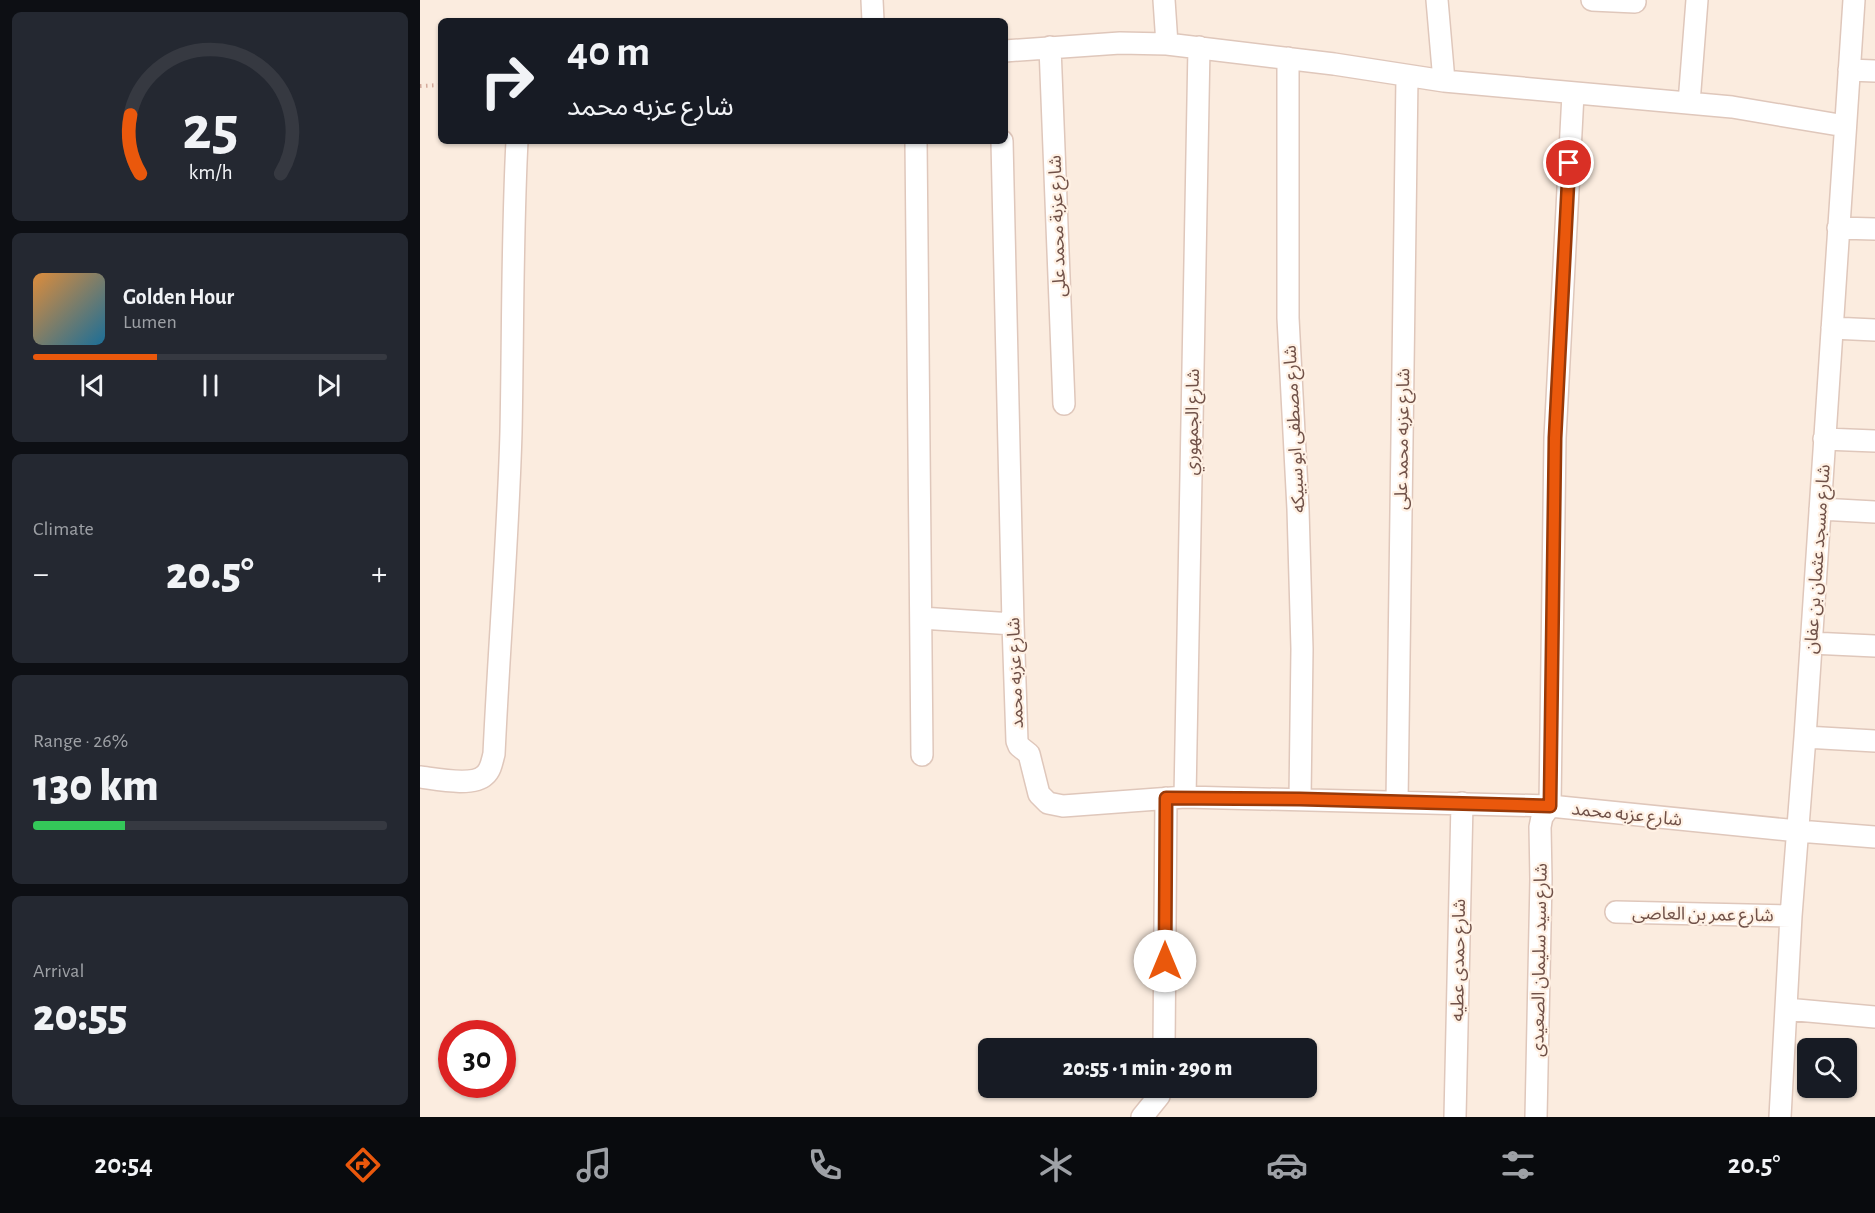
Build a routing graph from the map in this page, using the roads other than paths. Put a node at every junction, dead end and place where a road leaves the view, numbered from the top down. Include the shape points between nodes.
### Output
1 (872, 0) edge
2 (1164, 0) edge
3 (1437, 0) edge
4 (1592, 0) edge
5 (1697, 0) edge
6 (1854, 0) edge
7 (1635, 2) dead end
8 (873, 18) edge
9 (1167, 44) junction
10 (1050, 47) junction
11 (1199, 47) junction
12 (1008, 51) edge
13 (1288, 58) junction
14 (1849, 70) junction
15 (1875, 71) edge
16 (1407, 76) junction
17 (1444, 81) junction
18 (1573, 94) junction
19 (1689, 103) junction
20 (1845, 126) junction
21 (517, 144) edge
22 (916, 144) edge
23 (1002, 144) edge
24 (1838, 228) junction
25 (1875, 229) edge
26 (1832, 328) junction
27 (1875, 330) edge
28 (1064, 404) dead end
29 (1824, 439) junction
30 (1875, 441) edge
31 (1820, 509) junction
32 (1875, 512) edge
33 (921, 618) junction
34 (1013, 624) junction
35 (1811, 643) junction
36 (1875, 646) edge
37 (1805, 737) junction
38 (1875, 741) edge
39 (922, 755) dead end
40 (420, 777) edge
41 (1175, 798) junction
42 (1300, 799) junction
43 (1397, 802) junction
44 (1462, 803) junction
45 (1550, 806) junction
46 (1798, 831) junction
47 (1875, 837) edge
48 (1616, 912) dead end
49 (1791, 916) junction
50 (1786, 1009) junction
51 (1875, 1017) edge
52 (1164, 1038) edge
53 (1157, 1098) edge
54 (1142, 1117) edge
55 (1455, 1117) edge
56 (1536, 1117) edge
57 (1780, 1117) edge

1 - 8 street
2 - 9 street
3 - 17 street
4 - 7 street
5 - 19 street
6 - 14 street, شارع مسجد عثمان بن عفان
9 - 10 street
9 - 11 street
10 - 12 street
10 - 28 street, شارع عزبة محمد على
11 - 13 street
11 - 41 street, شارع الجمهوري
13 - 16 street
13 - 42 street, شارع مصطفى ابو سبيكه via 1288,318 1302,649
14 - 15 street
14 - 20 street, شارع مسجد عثمان بن عفان
16 - 17 street
16 - 43 street, شارع عزبه محمد على
17 - 18 street
18 - 19 street
18 - 45 street, شارع سيد سليمان الصعيدى via 1555,438
19 - 20 street
20 - 24 street, شارع مسجد عثمان بن عفان
21 - 40 street via 506,569 494,754 491,766 480,779
22 - 33 street
23 - 34 street, شارع عزبه محمد
24 - 25 street
24 - 26 street, شارع مسجد عثمان بن عفان
26 - 27 street
26 - 29 street, شارع مسجد عثمان بن عفان
29 - 30 street
29 - 31 street, شارع مسجد عثمان بن عفان
31 - 32 street
31 - 35 street, شارع مسجد عثمان بن عفان
33 - 34 street
33 - 39 street
34 - 41 street, شارع عزبه محمد via 1017,743 1030,756 1039,794 1048,803 1063,806
35 - 36 street
35 - 37 street, شارع مسجد عثمان بن عفان
37 - 38 street
37 - 46 street, شارع مسجد عثمان بن عفان
41 - 42 street, شارع عزبه محمد
41 - 52 street, شارع الجمهوري
42 - 43 street, شارع عزبه محمد
43 - 44 street, شارع عزبه محمد
44 - 45 street, شارع عزبه محمد
44 - 55 street, شارع حمدى عطيه
45 - 46 street, شارع عزبه محمد
45 - 56 street, شارع سيد سليمان الصعيدى via 1540,826
46 - 47 street, شارع عزبه محمد
46 - 49 street, شارع مسجد عثمان بن عفان
48 - 49 street, شارع عمر بن العاصى
49 - 50 street, شارع مسجد عثمان بن عفان
50 - 51 street
50 - 57 street, شارع مسجد عثمان بن عفان
53 - 54 street

